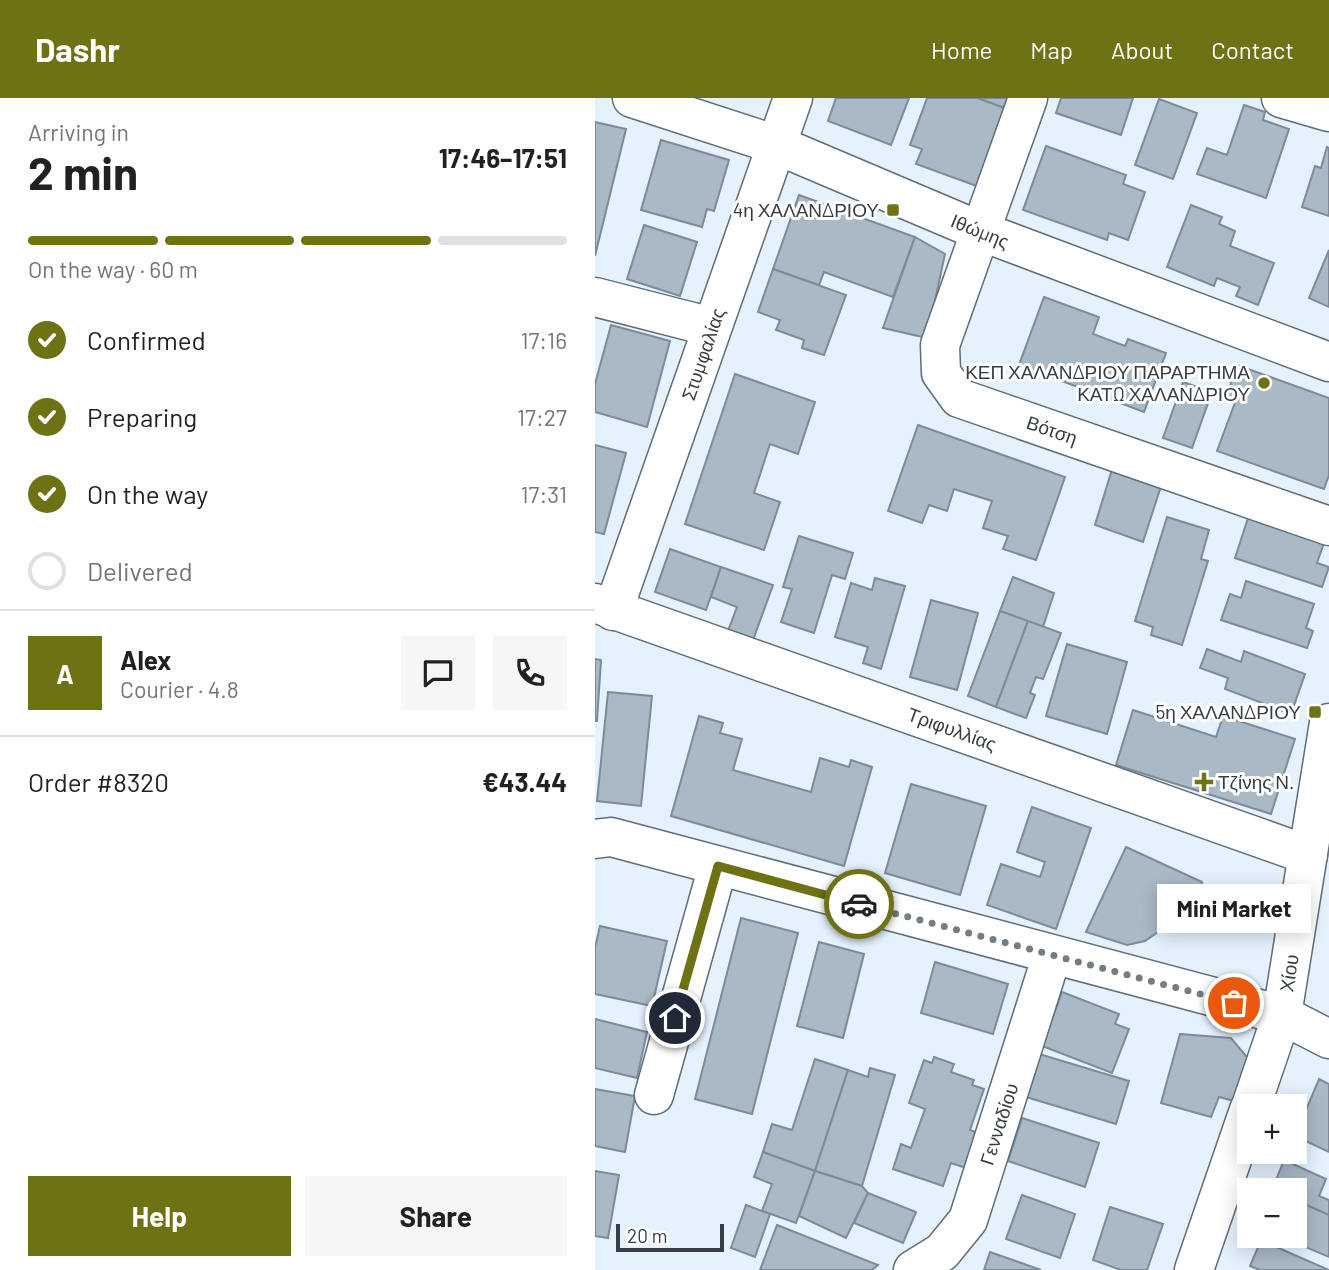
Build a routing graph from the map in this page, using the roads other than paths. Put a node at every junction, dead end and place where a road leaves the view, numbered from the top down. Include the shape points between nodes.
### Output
1 (632, 98) edge
2 (793, 98) edge
3 (1028, 98) edge
4 (1281, 98) edge
5 (1329, 112) edge
6 (777, 145) junction
7 (980, 232) junction
8 (595, 297) edge
9 (712, 327) junction
10 (1329, 362) edge
11 (1329, 526) edge
12 (604, 607) edge
13 (1329, 723) edge
14 (595, 839) edge
15 (1308, 855) junction
16 (718, 866) junction
17 (1052, 955) junction
18 (1282, 1015) junction
19 (1329, 1039) edge
20 (1255, 1094) edge
21 (654, 1095) dead end
22 (1237, 1146) edge
23 (913, 1270) edge
24 (1194, 1270) edge

1 - 6 street, Ιθώμης
2 - 6 street, Στυμφαλίας
3 - 7 street, Βότση
4 - 5 street
6 - 7 street, Ιθώμης
6 - 9 street, Στυμφαλίας
7 - 10 street, Ιθώμης
7 - 11 street, Βότση via 940,345 941,373 960,398
8 - 9 street
9 - 12 street, Στυμφαλίας
12 - 15 street, Τριφυλλίας
13 - 15 street, Χίου
14 - 16 street via 611,837
15 - 18 street, Χίου
16 - 17 street
16 - 21 street
17 - 18 street
17 - 23 street, Γενναδίου via 968,1220 942,1252
18 - 19 street
18 - 20 street, Χίου
22 - 24 street, Χίου

